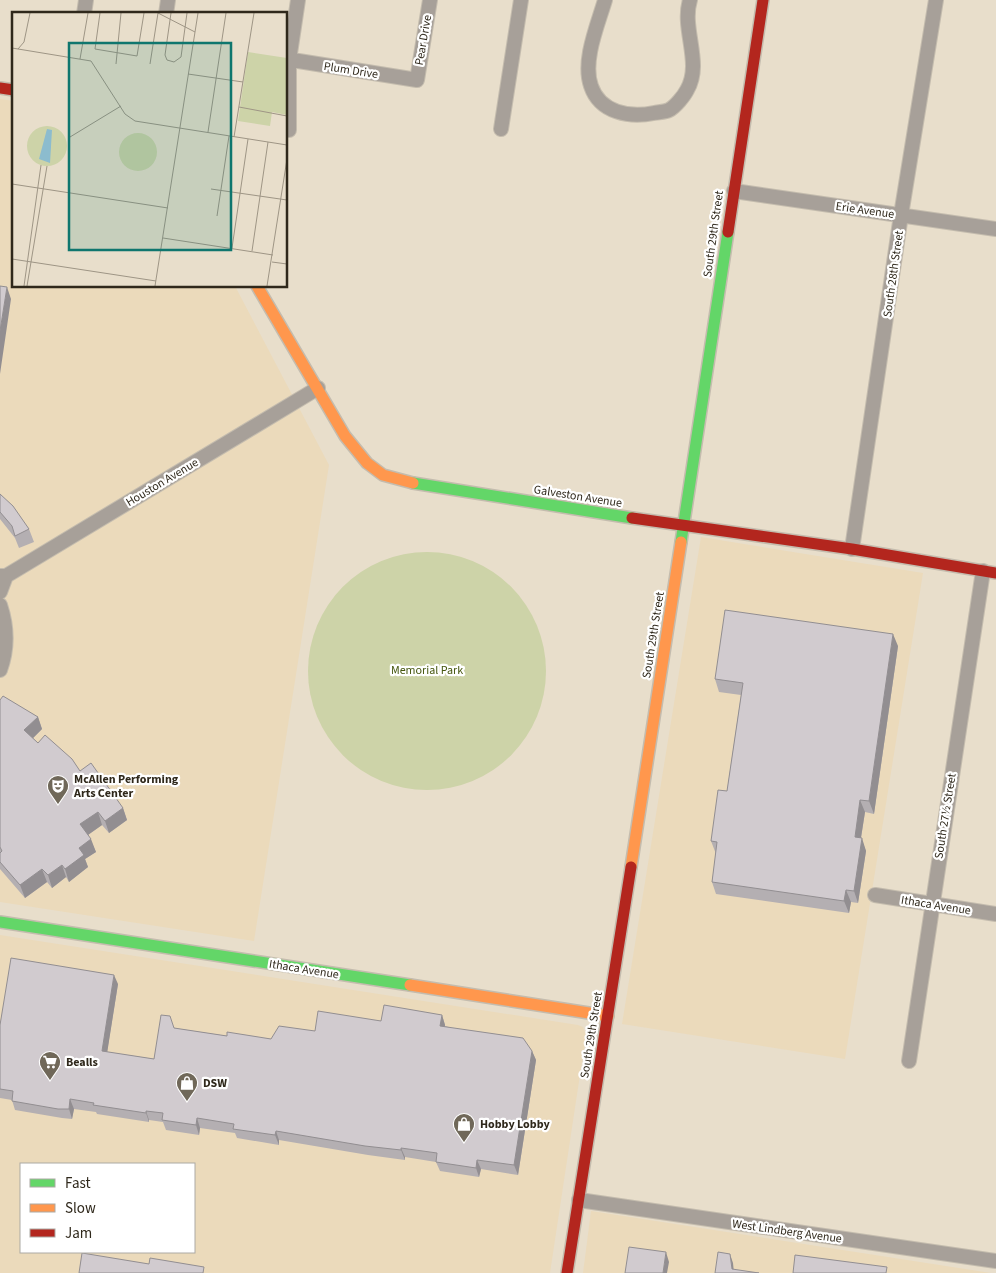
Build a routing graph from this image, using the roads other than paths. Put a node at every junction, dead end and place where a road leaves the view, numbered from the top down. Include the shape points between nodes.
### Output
1 (298, 0) edge
2 (430, 0) edge
3 (521, 0) edge
4 (605, 0) edge
5 (690, 0) edge
6 (763, 0) edge
7 (936, 0) edge
8 (288, 60) edge
9 (416, 80) joint
10 (500, 129) dead end
11 (289, 130) dead end
12 (734, 191) junction
13 (902, 215) junction
14 (996, 229) edge
15 (258, 288) edge
16 (318, 388) junction
17 (684, 526) junction
18 (852, 549) junction
19 (989, 572) edge
20 (3, 576) edge
21 (0, 592) edge
22 (0, 605) edge
23 (0, 670) edge
24 (876, 895) dead end
25 (932, 905) junction
26 (996, 914) edge
27 (0, 922) edge
28 (608, 1016) junction
29 (909, 1061) dead end
30 (579, 1200) junction
31 (996, 1261) edge
32 (567, 1273) edge

1 - 8 street
2 - 9 street, Pear Drive
3 - 10 street
4 - 5 street via 590,49 591,86 606,106 624,114 643,115 670,110 688,90 694,65 689,32
6 - 12 street, South 29th Street
7 - 13 street, South 28th Street
8 - 9 street, Plum Drive
8 - 11 street
12 - 13 street, Erie Avenue
12 - 17 street, South 29th Street
13 - 14 street, Erie Avenue
13 - 18 street, South 28th Street
15 - 16 street, Galveston Avenue
16 - 17 street, Galveston Avenue via 345,436 367,463 383,475 404,482
16 - 20 street, Houston Avenue
17 - 18 street, Galveston Avenue
17 - 28 street, South 29th Street
18 - 19 street, Galveston Avenue
19 - 25 street, South 27½ Street
20 - 21 street, Houston Avenue
22 - 23 street via 6,634
24 - 25 street, Ithaca Avenue
25 - 26 street, Ithaca Avenue
25 - 29 street, South 27½ Street
27 - 28 street, Ithaca Avenue
28 - 30 street, South 29th Street
30 - 31 street, West Lindberg Avenue
30 - 32 street, South 29th Street

